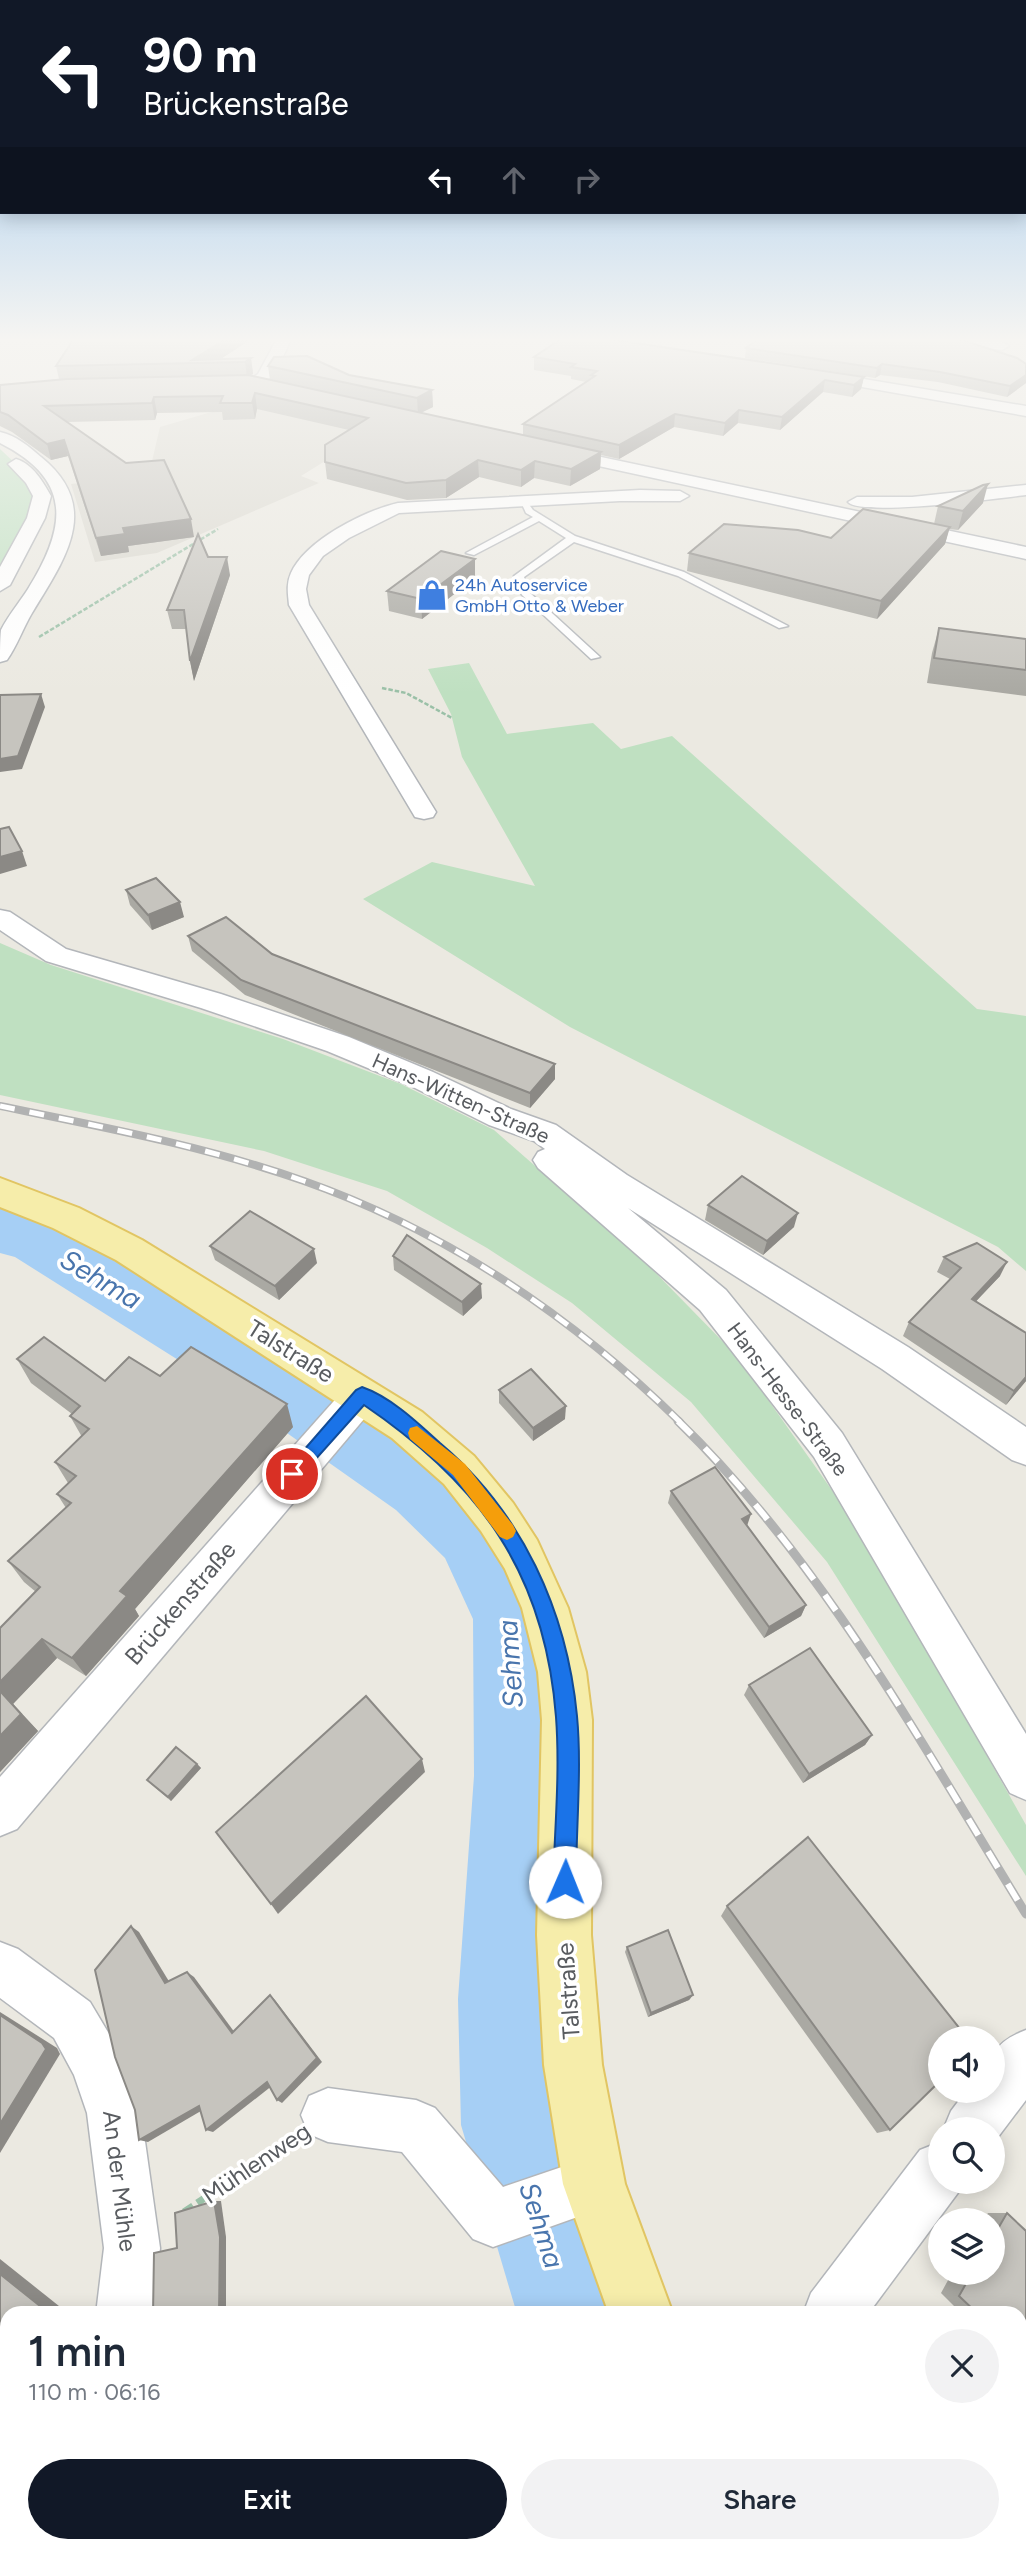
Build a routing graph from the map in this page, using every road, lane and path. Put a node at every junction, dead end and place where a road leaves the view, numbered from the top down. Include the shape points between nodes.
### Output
1 (8, 456) edge
2 (30, 456) edge
3 (572, 456) edge
4 (1026, 490) edge
5 (739, 493) junction
6 (525, 502) junction
7 (816, 508) junction
8 (538, 518) junction
9 (218, 529) dead end
10 (572, 538) junction
11 (471, 553) dead end
12 (1026, 553) edge
13 (0, 585) edge
14 (783, 626) dead end
15 (32, 642) dead end
16 (0, 656) edge
17 (595, 657) dead end
18 (353, 692) junction
19 (452, 718) dead end
20 (424, 812) dead end
21 (0, 918) edge
22 (499, 1116) junction
23 (0, 1192) edge
24 (353, 1404) junction
25 (1026, 1448) edge
26 (1026, 1777) edge
27 (0, 1812) edge
28 (0, 1967) edge
29 (1026, 2056) edge
30 (328, 2115) joint
31 (980, 2117) edge
32 (928, 2186) edge
33 (577, 2190) junction
34 (132, 2248) junction
35 (126, 2306) edge
36 (637, 2306) edge
37 (838, 2306) edge

1 - 13 street via 33,480 42,496 36,519
2 - 16 street via 54,476 64,495 64,540
3 - 5 street
4 - 7 street via 912,502 825,503
5 - 6 street
5 - 7 street
6 - 8 lane
6 - 18 street via 398,508 336,535 314,552 295,592
7 - 12 street
8 - 10 lane
8 - 11 lane
9 - 15 path
10 - 14 lane via 681,574
10 - 17 lane via 519,576 525,593
18 - 19 path via 386,688
18 - 20 street
21 - 22 street, Hans-Witten-Straße via 56,955 338,1044
22 - 25 street, Hans-Witten-Straße via 545,1133 615,1184 895,1358
22 - 26 street, Hans-Hesse-Straße via 713,1300 828,1445
23 - 24 main road, Talstraße via 129,1250
24 - 27 street, Brückenstraße
24 - 33 main road, Talstraße via 407,1425 459,1470 521,1555 545,1608 562,1672 567,1720 564,1936
28 - 34 street, An der Mühle via 72,2020 96,2063 114,2113
29 - 31 street
30 - 33 street, Mühlenweg via 416,2127 493,2220
30 - 34 path, Mühlenweg
32 - 37 street
33 - 36 main road, Talstraße
34 - 35 street, An der Mühle

